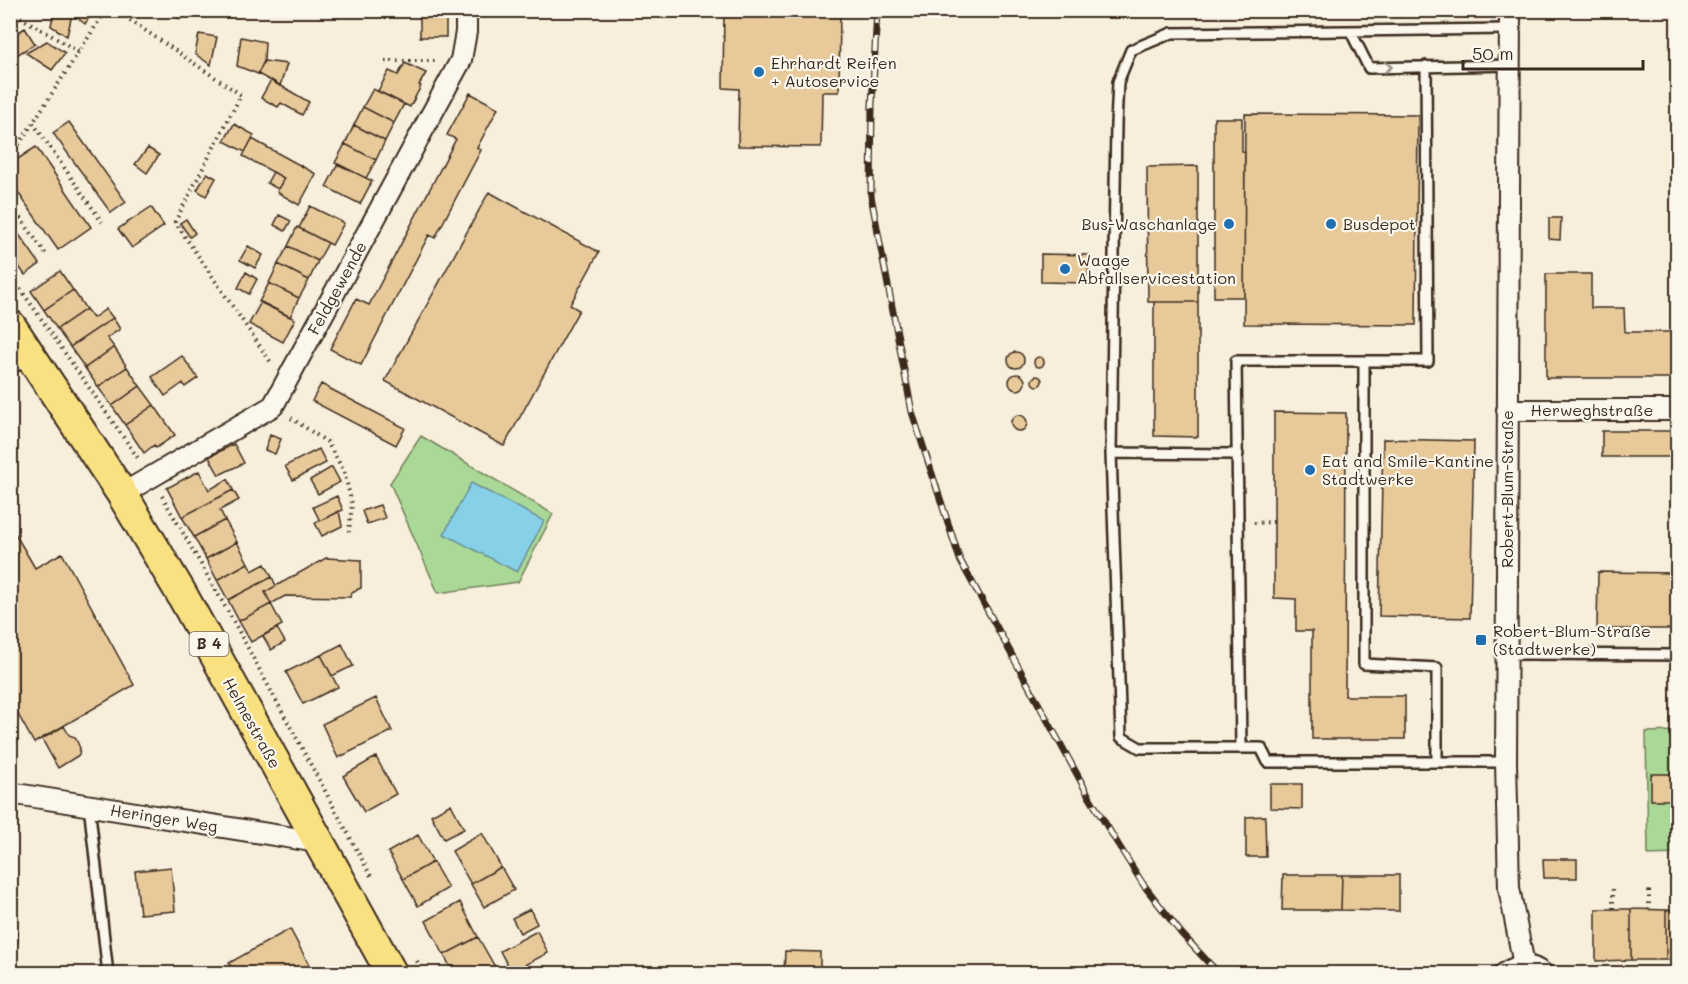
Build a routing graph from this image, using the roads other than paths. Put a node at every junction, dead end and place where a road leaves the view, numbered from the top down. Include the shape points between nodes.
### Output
1 (466, 10) edge
2 (1510, 20) edge
3 (1351, 32) junction
4 (1510, 65) junction
5 (1426, 66) junction
6 (10, 325) edge
7 (1364, 361) junction
8 (22, 363) edge
9 (1507, 410) junction
10 (1677, 410) edge
11 (1111, 453) junction
12 (1238, 454) junction
13 (122, 494) junction
14 (1506, 654) junction
15 (1677, 655) edge
16 (1241, 748) junction
17 (1437, 762) junction
18 (1506, 762) junction
19 (10, 793) edge
20 (88, 805) junction
21 (318, 842) junction
22 (1524, 965) junction
23 (108, 974) edge
24 (392, 974) edge
25 (1504, 974) edge
26 (1543, 974) edge

1 - 13 street, Feldgewende via 461,60 273,406
2 - 3 lane
2 - 4 street, Robert-Blum-Straße
3 -> 5 lane via 1369,68
3 - 11 lane via 1172,33 1131,50 1118,82
4 - 5 lane
4 - 9 street, Robert-Blum-Straße
5 - 7 lane via 1428,361
6 - 8 main road, Helmestraße / B 4
7 - 12 lane via 1236,361
7 - 17 lane via 1364,664 1437,668
8 - 13 main road, Helmestraße / B 4
9 - 10 street, Herweghstraße
9 - 14 street, Robert-Blum-Straße
11 - 12 lane
11 - 16 lane via 1121,737 1140,748
12 - 16 lane
13 - 21 main road, Helmestraße / B 4
14 - 15 lane
14 - 18 street, Robert-Blum-Straße
16 - 17 lane via 1260,748 1268,762
17 - 18 lane
18 - 22 street, Robert-Blum-Straße via 1509,888
19 - 20 street, Heringer Weg
20 - 21 street, Heringer Weg
20 - 23 lane
21 - 24 main road, Helmestraße / B 4
22 - 25 street
22 - 26 street

